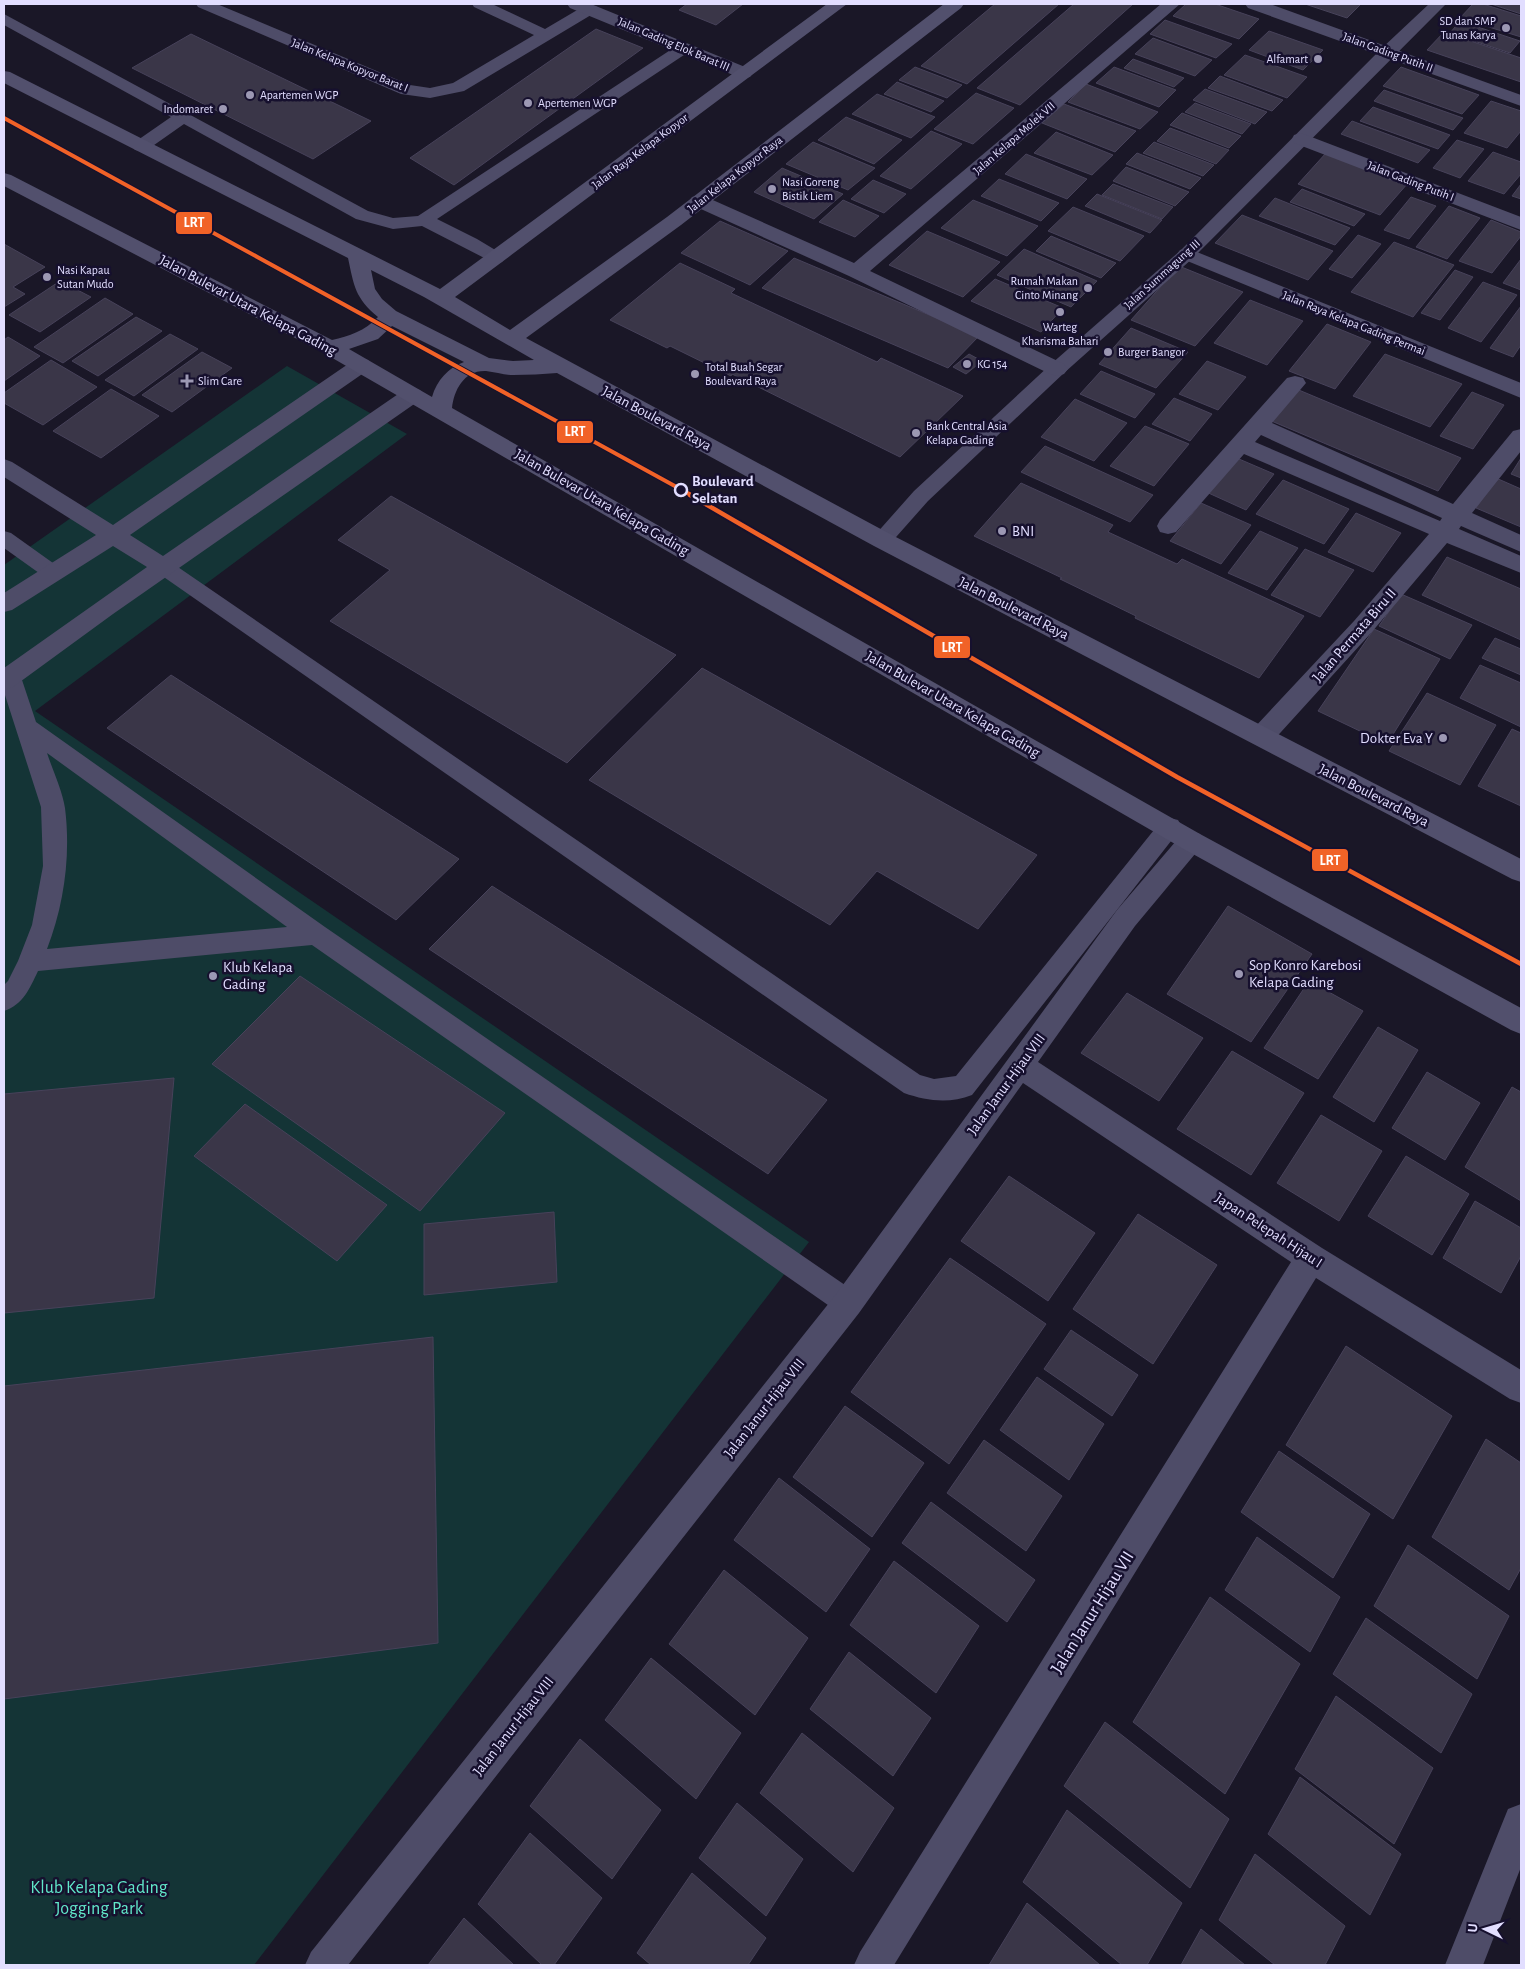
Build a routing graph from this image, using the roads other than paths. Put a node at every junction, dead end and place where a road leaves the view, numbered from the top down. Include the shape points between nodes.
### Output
1 (204, 4) edge
2 (480, 4) edge
3 (838, 4) edge
4 (955, 4) edge
5 (1171, 4) edge
6 (1254, 4) edge
7 (1438, 4) edge
8 (589, 6) edge
9 (4, 19) edge
10 (546, 35) junction
11 (684, 48) junction
12 (1387, 52) junction
13 (744, 73) junction
14 (4, 76) edge
15 (1521, 101) edge
16 (183, 117) junction
17 (1301, 139) junction
18 (141, 146) junction
19 (4, 179) edge
20 (699, 201) junction
21 (424, 220) junction
22 (1521, 224) edge
23 (1187, 254) junction
24 (358, 256) junction
25 (496, 258) junction
26 (856, 272) junction
27 (441, 298) junction
28 (390, 316) junction
29 (511, 339) junction
30 (329, 347) junction
31 (484, 364) junction
32 (360, 365) junction
33 (561, 366) junction
34 (1056, 369) junction
35 (1295, 383) dead end
36 (1521, 391) edge
37 (412, 395) junction
38 (441, 410) junction
39 (1257, 425) junction
40 (1521, 436) edge
41 (1240, 444) junction
42 (4, 467) edge
43 (1451, 523) junction
44 (1168, 526) dead end
45 (114, 535) junction
46 (4, 538) edge
47 (882, 540) junction
48 (1521, 544) edge
49 (1521, 565) edge
50 (165, 568) junction
51 (53, 573) junction
52 (4, 604) edge
53 (7, 679) edge
54 (28, 728) junction
55 (1262, 736) junction
56 (1180, 834) junction
57 (1521, 871) edge
58 (316, 934) junction
59 (30, 961) junction
60 (4, 1000) edge
61 (1521, 1022) edge
62 (1020, 1065) junction
63 (1311, 1258) junction
64 (848, 1303) junction
65 (1521, 1388) edge
66 (1521, 1822) edge
67 (324, 1965) edge
68 (873, 1965) edge
69 (1464, 1965) edge

1 - 10 lane, Jalan Kelapa Kopyor Barat I via 407,90 430,93 458,87
2 - 10 lane
3 - 13 main road, Jalan Raya Kelapa Kopyor
4 - 20 main road, Jalan Kelapa Kopyor Raya
5 - 26 street, Jalan Kelapa Molek VII
6 - 12 street, Jalan Gading Putih II
7 - 12 lane, Jalan Summagung III
8 - 10 lane, Jalan Kelapa Kopyor Barat I
8 - 11 street, Jalan Gading Elok Barat III
9 - 16 lane
11 - 13 street, Jalan Gading Elok Barat III
11 - 21 lane
12 - 15 street, Jalan Gading Putih II
12 - 17 lane, Jalan Summagung III
13 - 25 main road, Jalan Raya Kelapa Kopyor
14 - 18 main road
16 - 18 lane
16 - 21 lane via 362,215 383,223 405,225
17 - 22 street, Jalan Gading Putih I
17 - 23 lane, Jalan Summagung III
18 - 24 main road
19 - 30 main road, Jalan Bulevar Utara Kelapa Gading
20 - 26 street
20 - 29 main road, Jalan Kelapa Kopyor Raya
21 - 25 lane
23 - 34 lane, Jalan Summagung III
23 - 36 street, Jalan Raya Kelapa Gading Permai
24 - 27 main road
24 - 28 main road via 365,290
25 - 27 main road, Jalan Raya Kelapa Kopyor
26 - 34 street
27 - 29 main road
28 - 30 main road via 375,332 354,342
28 - 31 main road
29 - 33 main road, Jalan Boulevard Raya
30 - 32 main road, Jalan Bulevar Utara Kelapa Gading
31 - 33 main road via 513,368
31 - 38 main road via 462,370 445,386
32 - 37 main road, Jalan Bulevar Utara Kelapa Gading
32 - 45 street
33 - 47 main road, Jalan Boulevard Raya
34 - 47 lane, Jalan Summagung III via 921,496
35 - 39 street
37 - 38 main road, Jalan Bulevar Utara Kelapa Gading
37 - 50 street
38 - 56 main road, Jalan Bulevar Utara Kelapa Gading
39 - 41 street
39 - 43 street
40 - 43 street, Jalan Permata Biru II
41 - 43 street
41 - 44 street
42 - 45 street
43 - 48 street
43 - 49 street
43 - 55 street, Jalan Permata Biru II via 1310,686
45 - 50 street
45 - 51 street
46 - 51 lane
47 - 55 main road, Jalan Boulevard Raya
50 - 53 street via 76,627
50 - 56 lane via 913,1085 934,1090 964,1087
51 - 52 street
53 - 54 lane
54 - 58 lane
54 - 59 lane via 53,807 55,866 44,925
55 - 57 main road, Jalan Boulevard Raya
56 - 61 main road
56 - 62 street, Jalan Janur Hijau VIII via 1126,918
58 - 59 lane
58 - 64 lane
59 - 60 lane via 17,988
62 - 63 street, Japan Pelepah Hijau I
62 - 64 street, Jalan Janur Hijau VIII
63 - 65 street, Japan Pelepah Hijau I
63 - 68 street, Jalan Janur Hijau VII
64 - 67 street, Jalan Janur Hijau VIII
66 - 69 street

